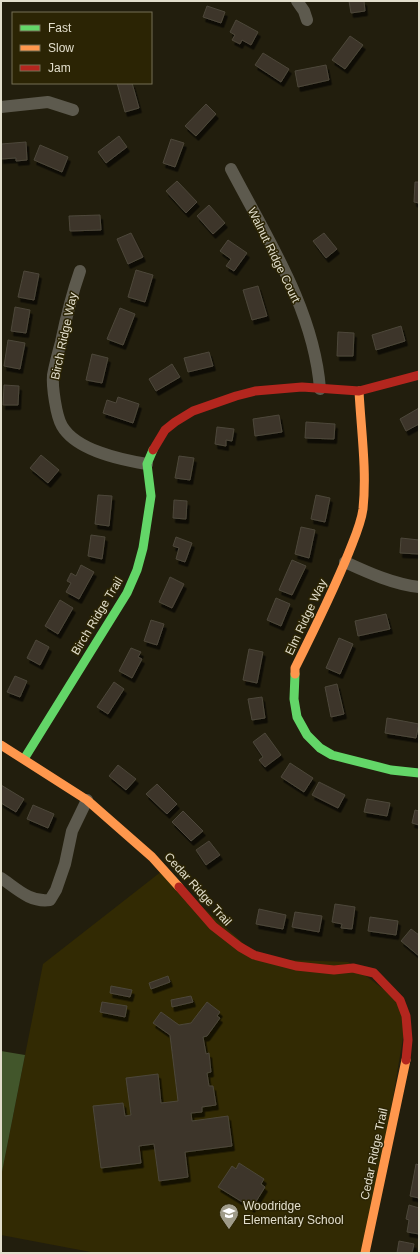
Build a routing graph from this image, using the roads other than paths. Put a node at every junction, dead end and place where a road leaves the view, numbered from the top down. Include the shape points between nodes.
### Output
1 (296, 1) edge
2 (307, 20) dead end
3 (1, 107) edge
4 (73, 110) dead end
5 (231, 170) dead end
6 (80, 271) dead end
7 (419, 375) edge
8 (320, 389) junction
9 (359, 391) junction
10 (147, 464) junction
11 (345, 562) junction
12 (419, 587) edge
13 (1, 745) edge
14 (24, 759) junction
15 (419, 773) edge
16 (87, 800) junction
17 (1, 878) edge
18 (366, 1253) edge

1 - 2 street
3 - 4 street via 48,102
5 - 8 street, Walnut Ridge Court via 287,276 315,355
6 - 10 street, Birch Ridge Way via 53,376 54,400 62,425 79,443 105,454
7 - 9 street
8 - 9 street
8 - 10 street via 279,388 255,391 193,411 166,430 153,449
9 - 11 street, Elm Ridge Way via 364,469 363,510
10 - 14 street, Birch Ridge Trail via 151,496 137,570 127,593
11 - 12 street via 402,585
11 - 15 street, Elm Ridge Way via 295,668 294,699 298,717 308,735 320,748 332,754 391,770
13 - 14 street, Cedar Ridge Trail
14 - 16 street, Cedar Ridge Trail
16 - 17 street via 72,831 65,864 50,900 30,899
16 - 18 street, Cedar Ridge Trail via 152,857 213,926 240,947 254,955 296,966 334,970 353,968 374,973 400,1000 406,1016 406,1063

